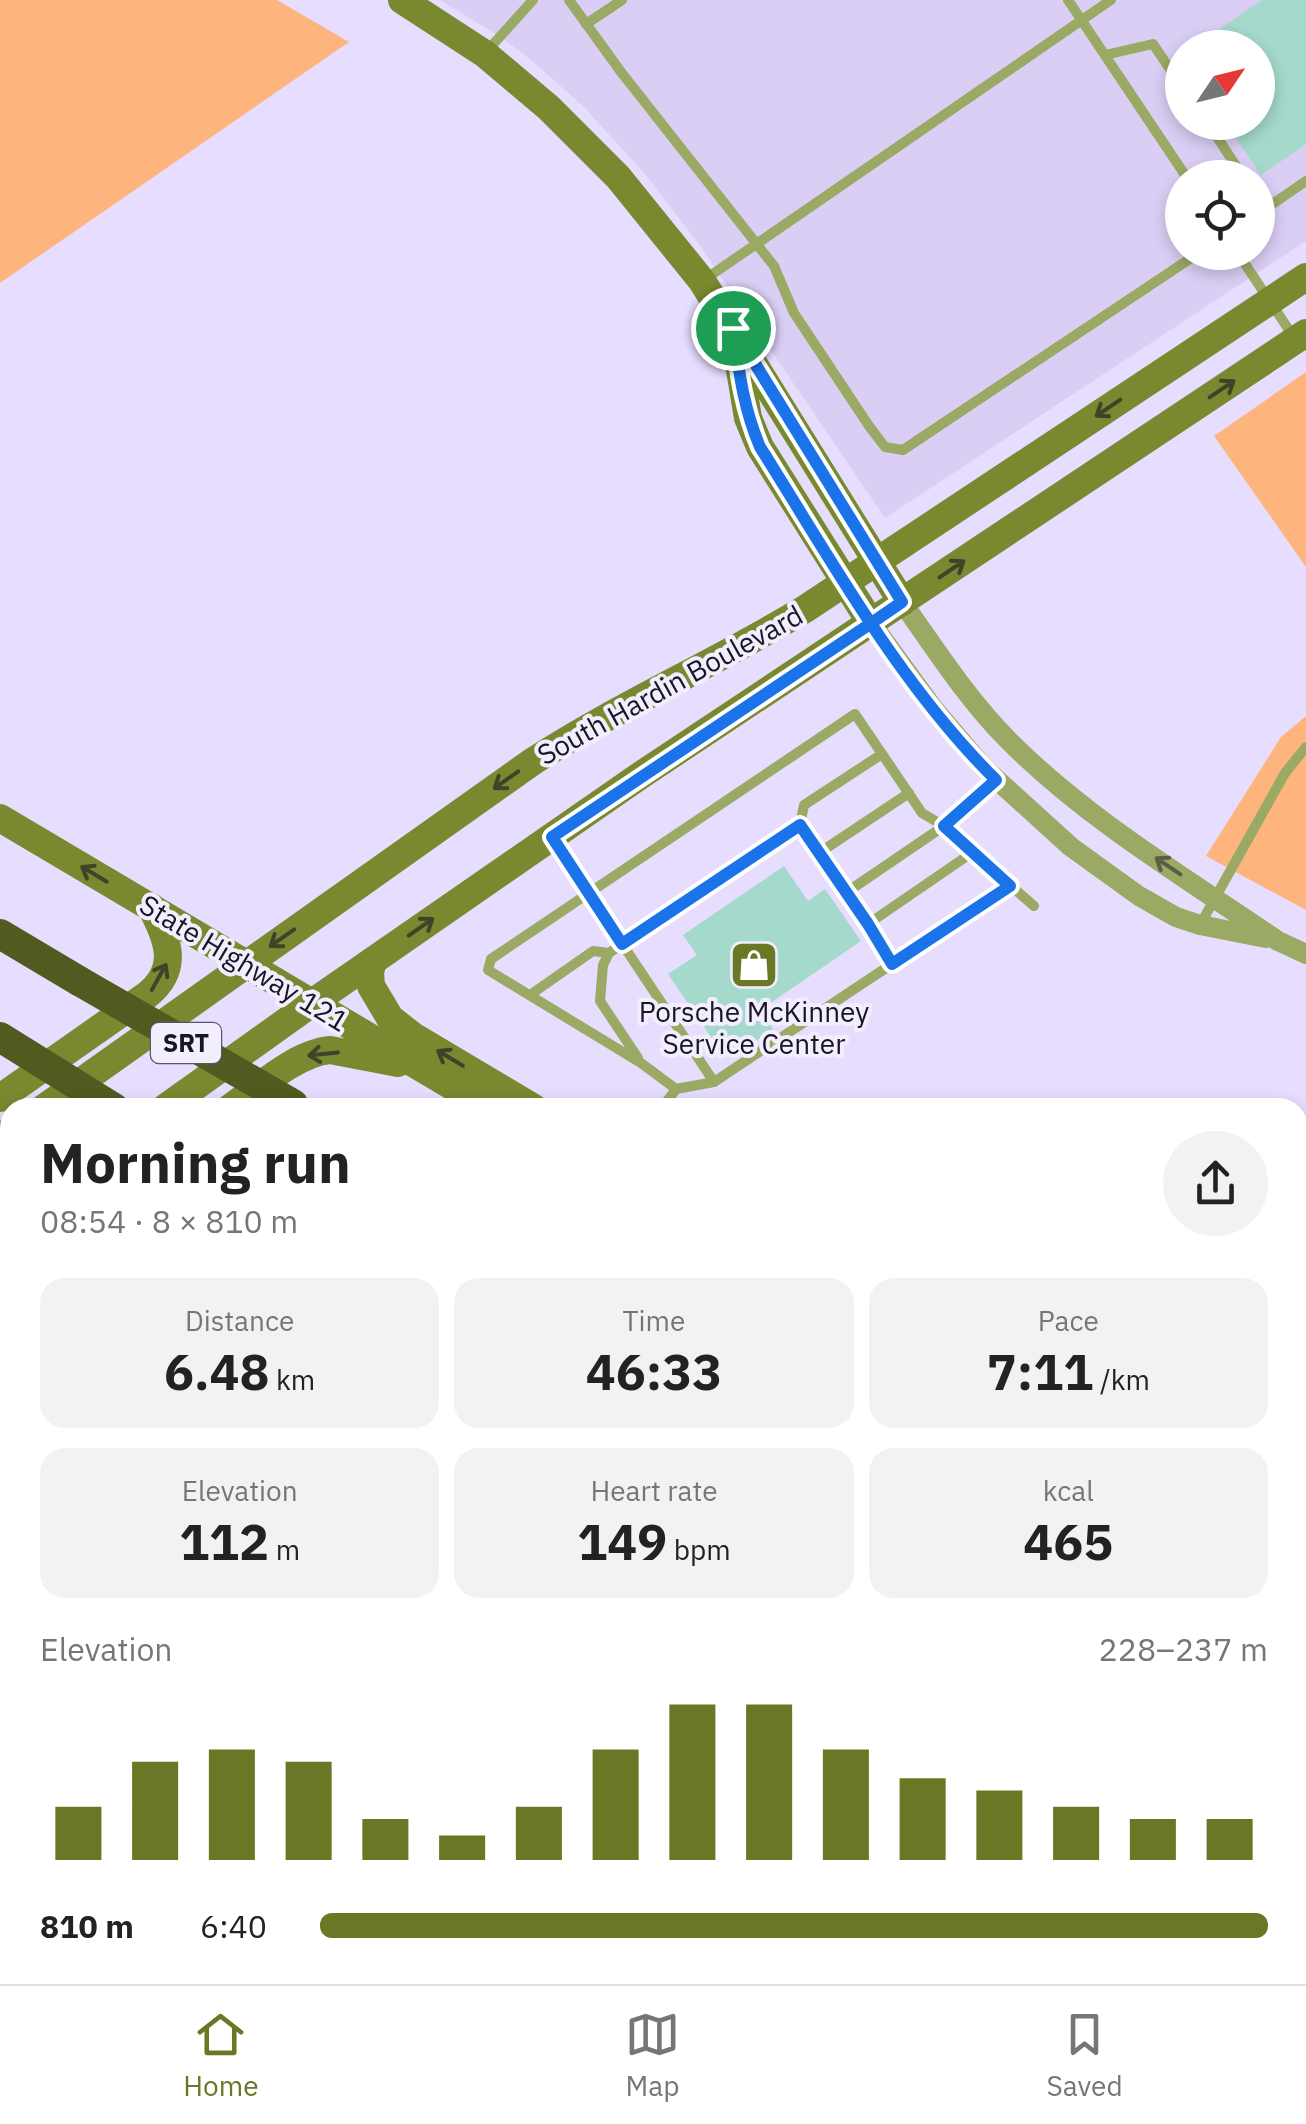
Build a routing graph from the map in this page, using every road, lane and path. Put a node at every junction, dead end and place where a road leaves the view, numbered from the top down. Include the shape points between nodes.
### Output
1 (402, 0) edge
2 (533, 0) edge
3 (568, 0) edge
4 (622, 0) edge
5 (1068, 0) edge
6 (1112, 0) edge
7 (1081, 20) junction
8 (586, 24) junction
9 (485, 54) junction
10 (1105, 55) junction
11 (1165, 61) edge
12 (1175, 160) edge
13 (1306, 181) edge
14 (1275, 202) edge
15 (756, 243) junction
16 (1173, 270) edge
17 (1249, 270) edge
18 (1306, 277) edge
19 (702, 281) junction
20 (1270, 301) junction
21 (733, 328) junction
22 (1301, 336) edge
23 (878, 562) junction
24 (845, 583) junction
25 (902, 602) junction
26 (870, 624) junction
27 (1306, 747) edge
28 (882, 754) junction
29 (996, 780) junction
30 (909, 793) junction
31 (0, 818) edge
32 (800, 825) junction
33 (944, 826) junction
34 (552, 837) junction
35 (820, 852) junction
36 (973, 852) junction
37 (1010, 886) junction
38 (589, 892) junction
39 (846, 892) junction
40 (1215, 898) junction
41 (1034, 906) dead end
42 (150, 907) junction
43 (868, 924) junction
44 (1200, 924) junction
45 (0, 934) edge
46 (1278, 940) junction
47 (622, 944) junction
48 (609, 953) junction
49 (1306, 954) edge
50 (372, 961) junction
51 (246, 964) junction
52 (892, 964) junction
53 (530, 995) junction
54 (312, 1003) junction
55 (0, 1037) edge
56 (641, 1063) junction
57 (419, 1067) junction
58 (714, 1082) junction
59 (676, 1089) junction
60 (0, 1098) edge
61 (58, 1098) edge
62 (98, 1098) edge
63 (179, 1098) edge
64 (244, 1098) edge
65 (281, 1098) edge
66 (472, 1098) edge
67 (517, 1098) edge
68 (669, 1098) edge

1 - 9 main road
2 - 9 lane
3 - 8 lane
4 - 8 lane
5 - 7 lane
6 - 7 lane
7 - 10 lane
7 - 15 lane
8 - 15 lane
9 - 19 main road via 618,177
10 - 11 lane via 1154,44
10 - 12 lane
13 - 14 lane
15 - 16 lane via 869,426 885,447 903,450
15 - 19 lane
17 - 20 lane
18 - 20 main road, South Hardin Boulevard
19 - 21 main road
20 - 22 lane
20 -> 23 main road, South Hardin Boulevard
21 - 23 main road
21 - 24 main road via 742,392 760,447
25 -> 22 main road, South Hardin Boulevard
23 - 24 main road, South Hardin Boulevard
23 - 25 main road
24 - 26 main road
24 -> 51 main road, South Hardin Boulevard via 572,736
25 - 26 main road, South Hardin Boulevard
40 -> 25 street via 1112,828 1030,761 986,716
26 - 29 street
26 - 34 main road, South Hardin Boulevard
27 - 40 lane
28 - 30 lane
28 - 32 lane via 804,805
28 - 38 lane via 854,714
29 - 33 lane
29 - 44 street via 1106,873 1176,917
30 - 33 lane via 922,813
30 - 35 lane
42 -> 31 main road, State Highway 121
32 - 35 lane
32 - 47 lane
33 - 36 lane
33 - 39 lane
34 - 38 lane
50 -> 34 main road, South Hardin Boulevard
35 - 39 lane
36 - 37 lane
36 - 43 lane
37 - 41 lane
37 - 52 lane
38 - 47 lane
38 - 53 lane via 492,959 488,970
39 - 43 lane
40 - 44 lane
40 - 46 street
42 - 51 main road, State Highway 121
60 -> 42 main road via 160,982 168,951
43 - 52 lane
44 - 46 street
45 - 65 highway, SRT, bridge
46 - 49 street
47 - 48 lane
47 - 58 lane
48 - 53 lane via 593,951
48 - 56 lane via 600,1000
50 - 54 main road, South Hardin Boulevard
67 -> 50 main road via 390,1018 371,986
51 - 54 main road, State Highway 121
51 - 61 main road, South Hardin Boulevard
52 - 58 lane
53 - 56 lane
54 - 57 main road, State Highway 121
54 - 63 main road, South Hardin Boulevard
55 - 62 highway, bridge
56 - 59 lane
57 -> 64 main road via 320,1051
57 - 66 main road, State Highway 121
58 - 59 lane
59 - 68 lane

